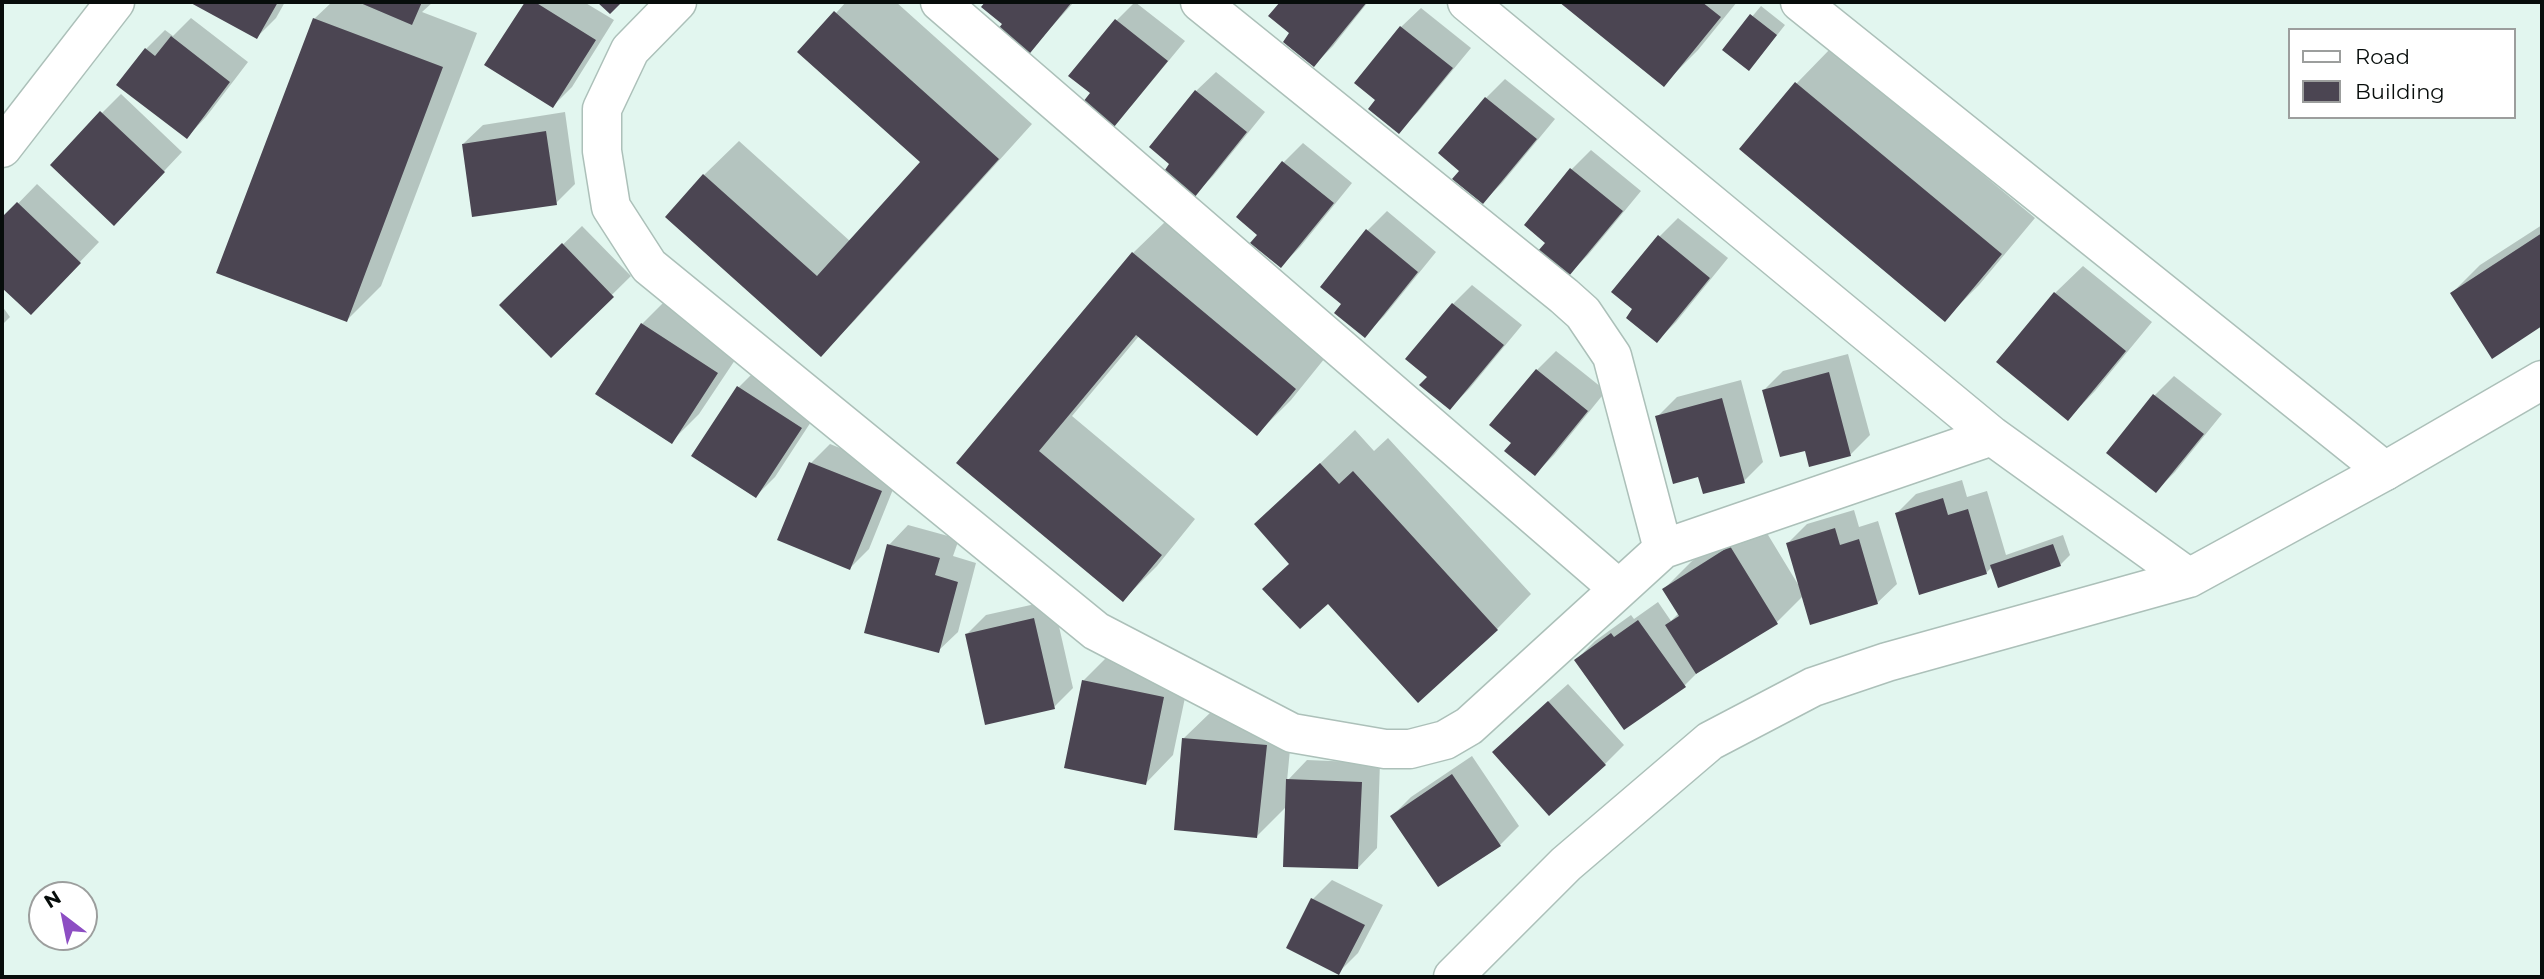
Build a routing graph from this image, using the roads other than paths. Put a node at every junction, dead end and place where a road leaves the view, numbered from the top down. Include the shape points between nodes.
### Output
1 (115, 2) edge
2 (677, 2) edge
3 (940, 2) edge
4 (1200, 2) edge
5 (1467, 2) edge
6 (1800, 2) edge
7 (2, 148) edge
8 (2542, 380) edge
9 (1992, 436) junction
10 (2385, 471) junction
11 (1663, 549) junction
12 (2189, 578) junction
13 (1619, 589) junction
14 (1453, 977) edge

1 - 7 street
2 - 13 street via 630,51 602,109 602,151 611,207 649,265 1096,631 1292,733 1410,749 1445,740 1469,726
3 - 13 street
4 - 11 street via 1583,313 1612,356
5 - 9 street
6 - 10 street
8 - 10 street
9 - 11 street
9 - 12 street
10 - 12 street
11 - 13 street
12 - 14 street via 1813,687 1710,741 1566,864

